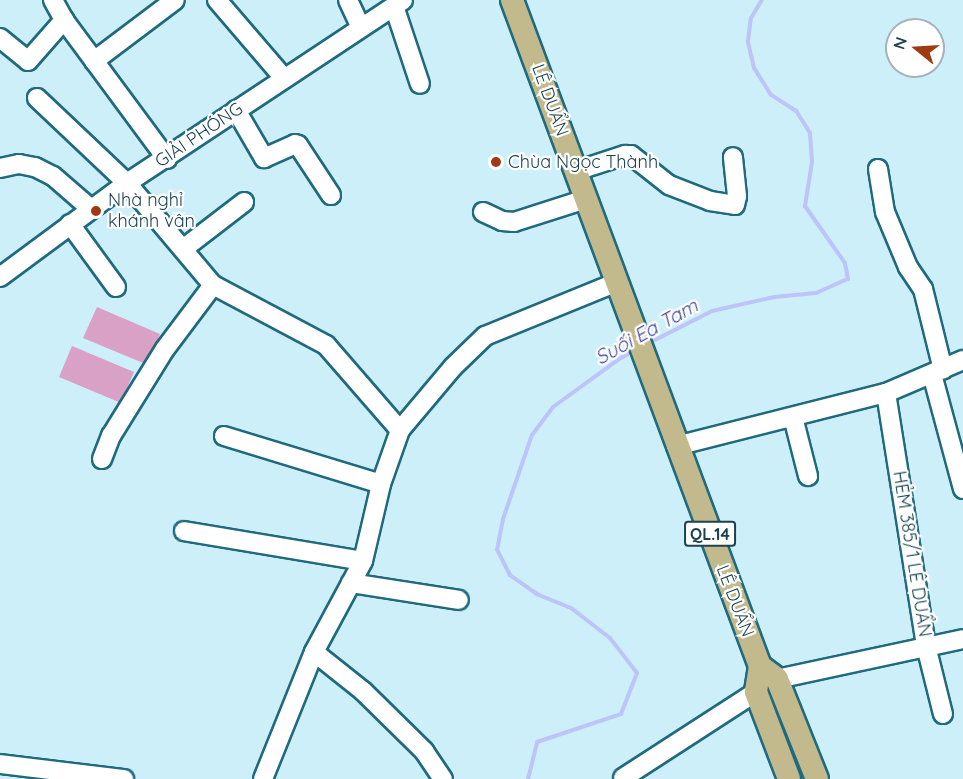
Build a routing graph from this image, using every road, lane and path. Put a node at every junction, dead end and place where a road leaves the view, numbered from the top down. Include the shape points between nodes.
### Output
1 (53, 0) edge
2 (175, 0) edge
3 (217, 0) edge
4 (348, 0) edge
5 (512, 0) edge
6 (399, 3) edge
7 (64, 20) junction
8 (360, 26) junction
9 (0, 38) edge
10 (94, 61) junction
11 (283, 77) junction
12 (420, 84) dead end
13 (37, 98) dead end
14 (236, 110) junction
15 (734, 157) dead end
16 (167, 159) junction
17 (0, 168) edge
18 (878, 169) dead end
19 (576, 171) junction
20 (127, 183) junction
21 (331, 195) dead end
22 (586, 199) junction
23 (244, 202) dead end
24 (90, 208) junction
25 (483, 212) dead end
26 (70, 224) junction
27 (183, 249) junction
28 (0, 277) edge
29 (213, 285) junction
30 (116, 287) dead end
31 (620, 292) junction
32 (963, 360) edge
33 (938, 372) junction
34 (886, 393) junction
35 (793, 417) junction
36 (400, 430) junction
37 (224, 436) dead end
38 (957, 444) edge
39 (676, 446) junction
40 (102, 459) dead end
41 (808, 476) dead end
42 (381, 484) junction
43 (963, 489) edge
44 (184, 531) dead end
45 (363, 561) junction
46 (351, 583) junction
47 (459, 600) dead end
48 (963, 639) edge
49 (926, 646) junction
50 (314, 652) junction
51 (769, 673) junction
52 (756, 692) junction
53 (944, 714) dead end
54 (0, 764) edge
55 (623, 778) edge
56 (124, 779) edge
57 (263, 779) edge
58 (443, 779) edge
59 (789, 779) edge
60 (817, 779) edge

1 - 7 street
2 - 10 street
3 - 11 street
4 - 8 street
5 - 19 main road, LÊ DUẨN / QL.14
6 - 8 street, GIẢI PHÓNG
6 - 12 street
7 - 9 street via 28,61
7 - 10 street
8 - 11 street, GIẢI PHÓNG
10 - 16 street
11 - 14 street, GIẢI PHÓNG
13 - 20 street
14 - 16 street, GIẢI PHÓNG
14 - 21 street via 264,158 298,145
15 - 19 street via 735,205 710,201 669,184 631,155
16 - 20 street, GIẢI PHÓNG
17 - 24 street via 19,164 35,167 53,176
18 - 33 street via 885,212 908,267 923,289
19 - 22 main road, LÊ DUẨN / QL.14
20 - 24 street, GIẢI PHÓNG
20 - 27 street
22 - 25 street via 514,222
22 - 31 main road, LÊ DUẨN / QL.14
23 - 27 street
24 - 26 street, GIẢI PHÓNG
26 - 28 street, GIẢI PHÓNG
26 - 30 street
27 - 29 street
29 - 36 street via 326,345
29 - 40 street via 165,349 111,436
31 - 36 street via 485,336
31 - 39 main road, LÊ DUẨN / QL.14
32 - 33 street
33 - 34 street
33 - 38 street
34 - 35 street
34 - 49 street, HẺM 385/1 LÊ DUẨN
35 - 39 street
35 - 41 street
36 - 42 street
37 - 42 street
38 - 43 street
39 - 51 main road, LÊ DUẨN / QL.14
42 - 45 street
44 - 45 street
45 - 46 street
46 - 47 street
46 - 50 street
48 - 49 street
49 - 51 street
49 - 53 street, HẺM 385/1 LÊ DUẨN
50 - 57 street
50 - 58 street via 363,691 424,752
51 - 52 main road, LÊ DUẨN / QL.14
51 - 60 main road, LÊ DUẨN / QL.14
52 - 55 street
52 - 59 main road, LÊ DUẨN / QL.14
54 - 56 street

